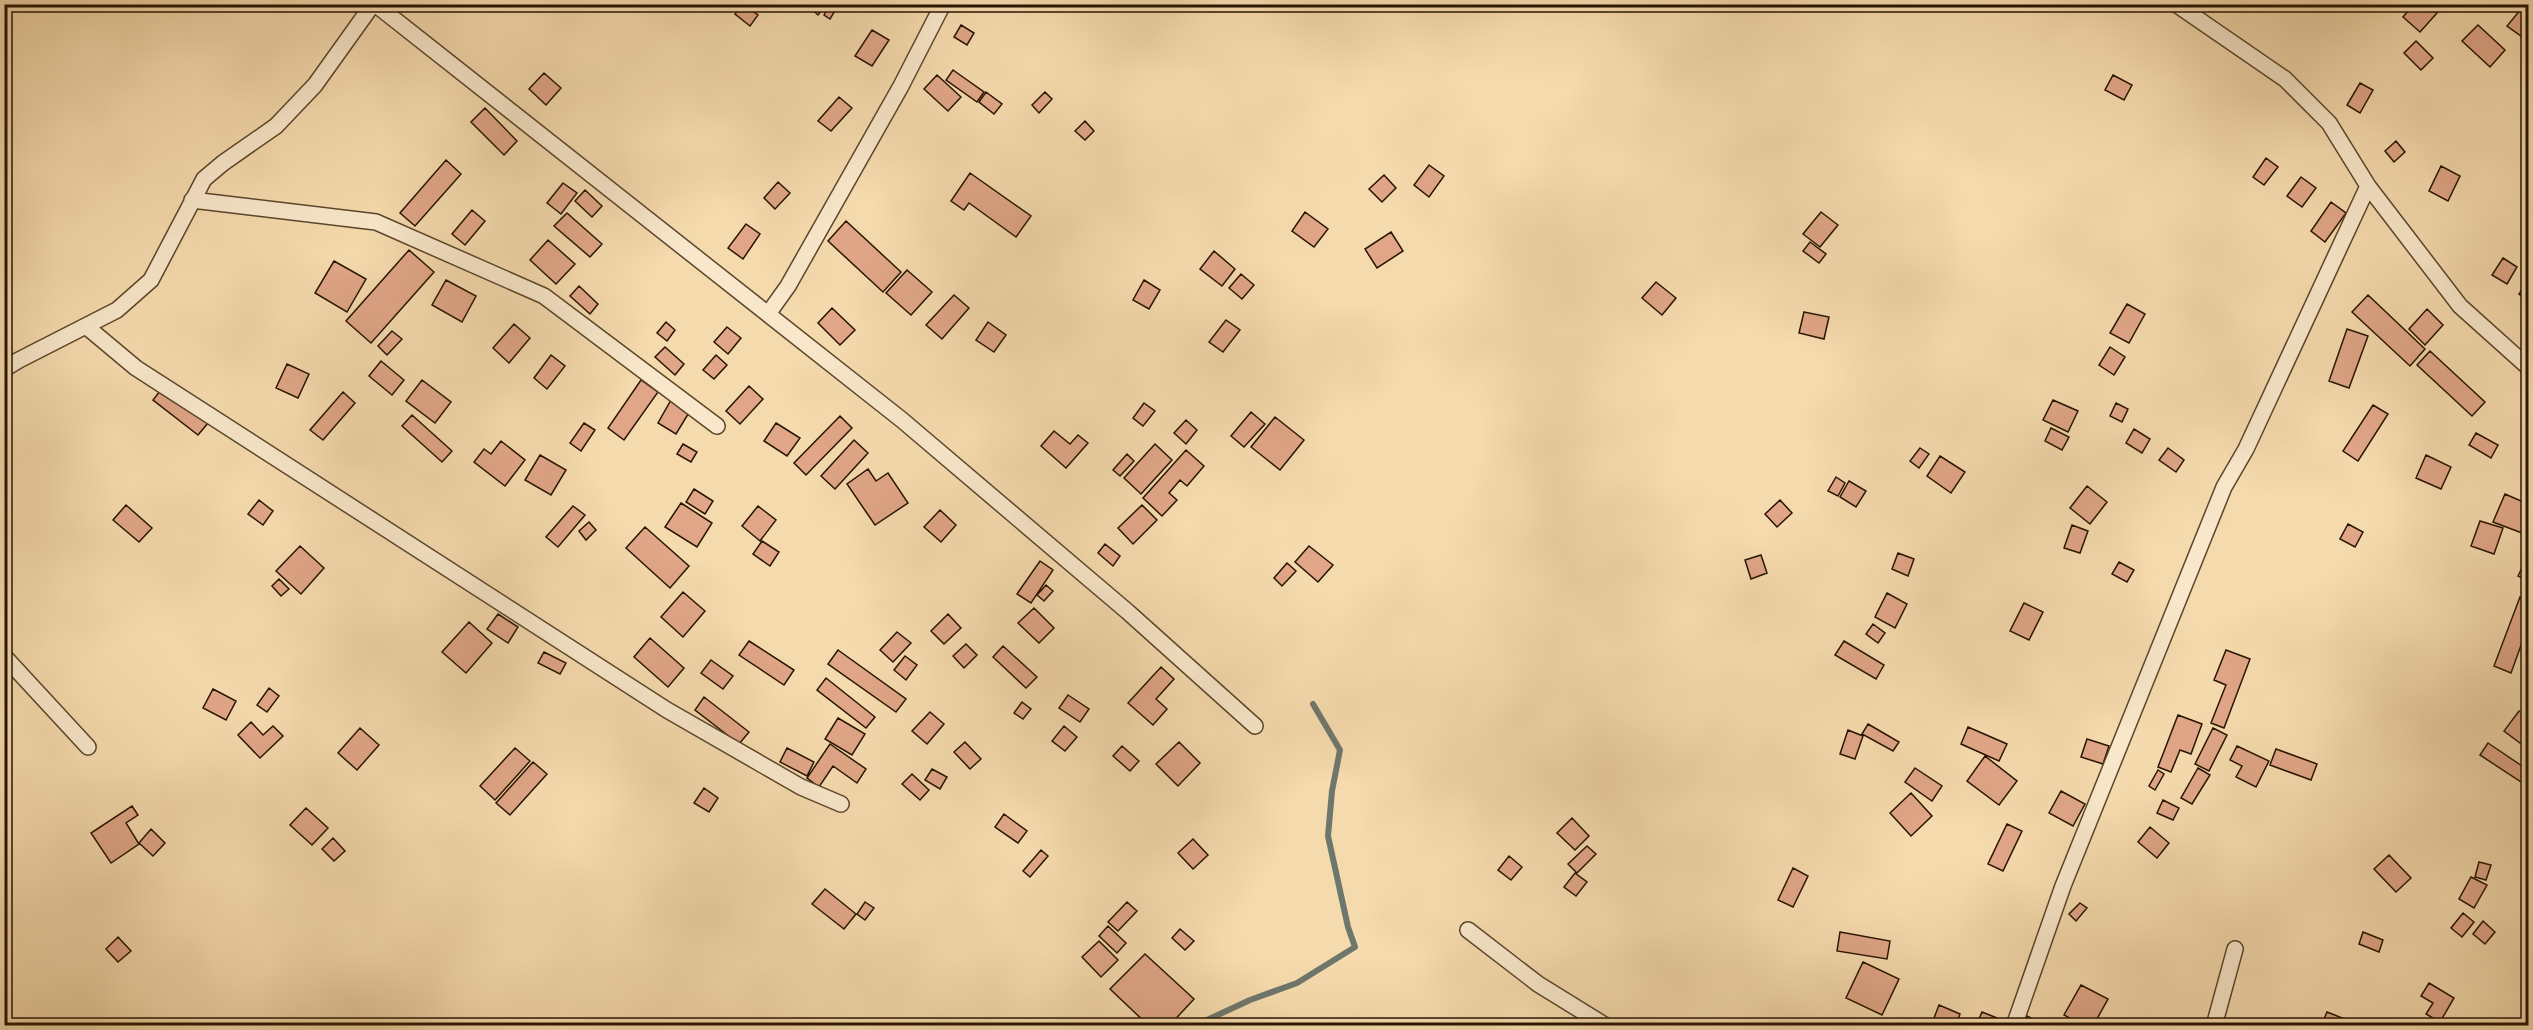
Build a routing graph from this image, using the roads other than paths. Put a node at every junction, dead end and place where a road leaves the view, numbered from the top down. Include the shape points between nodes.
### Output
1 (374, 4) edge
2 (943, 4) edge
3 (2176, 4) edge
4 (2368, 186) junction
5 (192, 200) junction
6 (768, 314) junction
7 (87, 327) junction
8 (2529, 367) edge
9 (4, 369) edge
10 (717, 426) dead end
11 (4, 656) edge
12 (1255, 726) dead end
13 (88, 747) dead end
14 (841, 804) dead end
15 (1468, 930) dead end
16 (2235, 949) dead end
17 (1606, 1026) edge
18 (2014, 1026) edge
19 (2214, 1026) edge

1 - 5 street via 315,85 276,126 204,179
1 - 6 street
2 - 6 street via 901,86 788,286
3 - 4 street via 2285,79 2329,123
4 - 8 street via 2460,306
4 - 18 street via 2246,449 2224,487 2063,886
5 - 7 street via 151,280 117,310
5 - 10 street via 376,222 544,296
6 - 12 street via 902,420
7 - 9 street
7 - 14 street via 136,368 667,710 801,787
11 - 13 street
15 - 17 street via 1538,984
16 - 19 street

